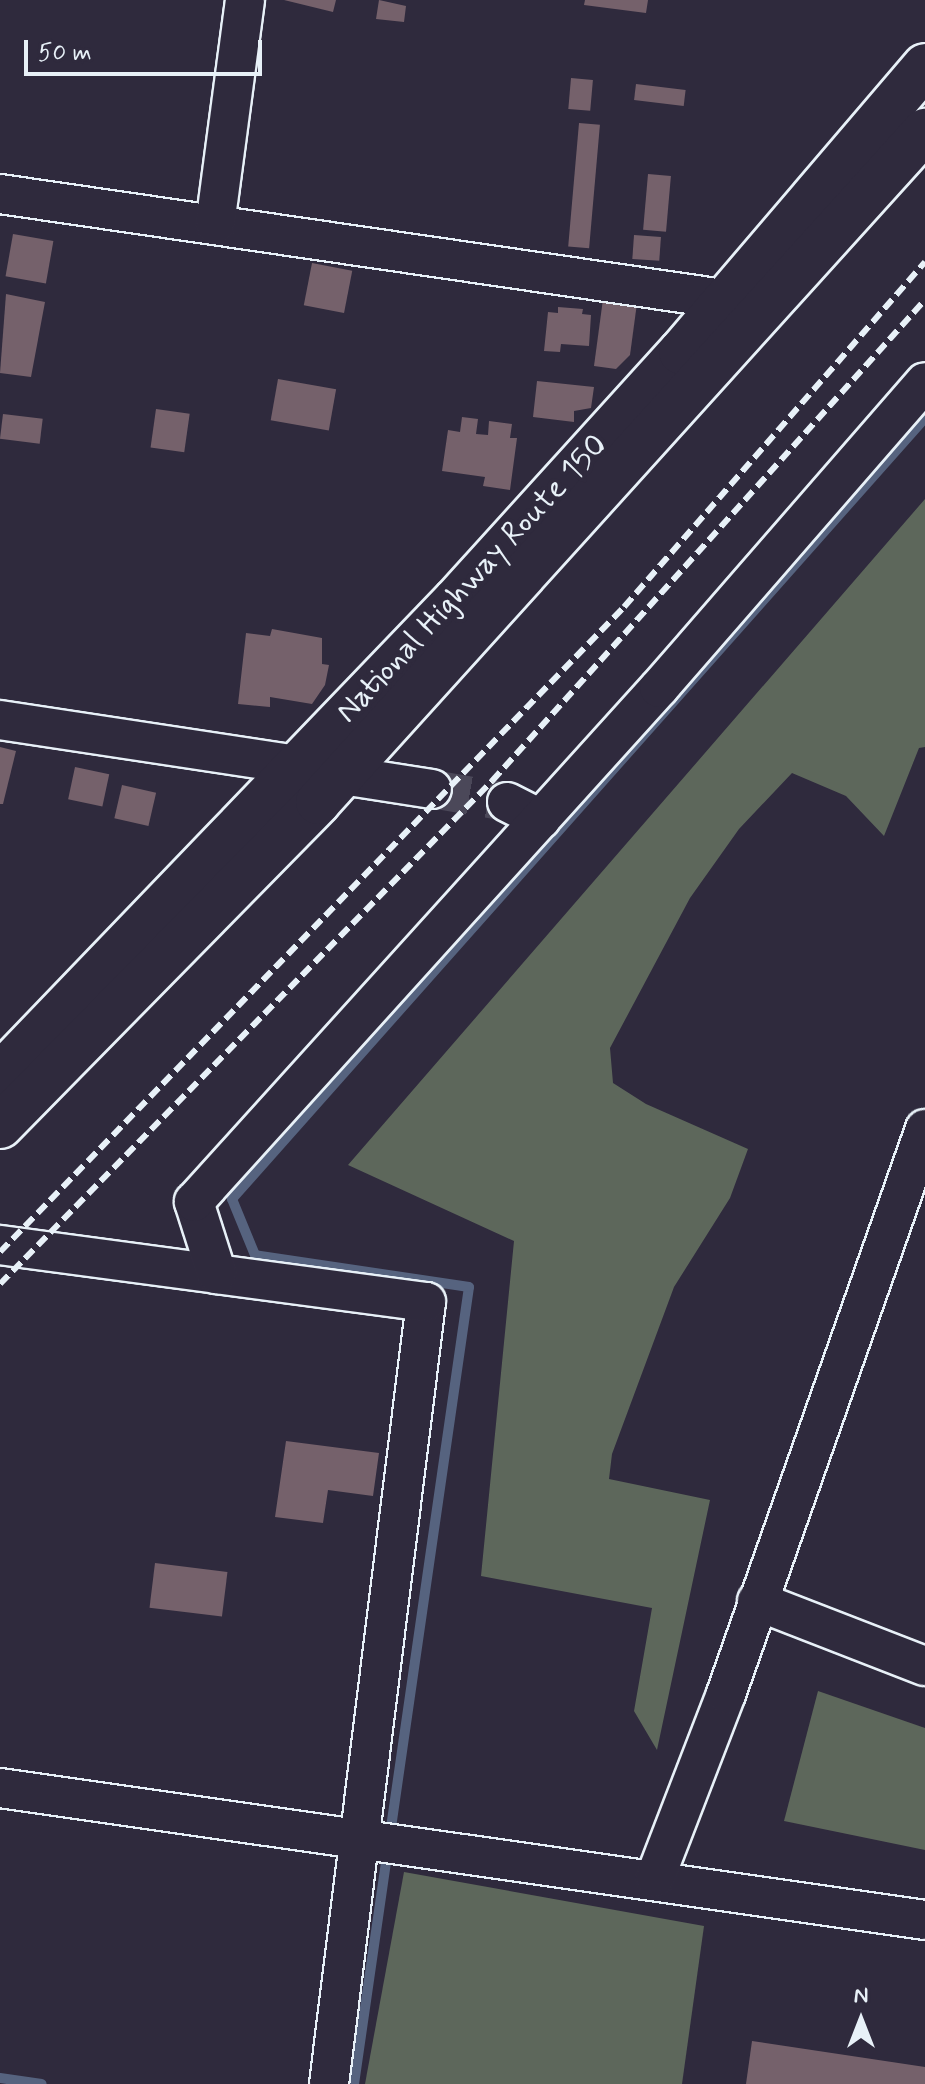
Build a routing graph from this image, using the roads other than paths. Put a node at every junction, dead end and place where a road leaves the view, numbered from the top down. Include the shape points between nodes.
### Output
1 (245, 0) edge
2 (925, 66) edge
3 (925, 131) edge
4 (0, 194) edge
5 (215, 225) junction
6 (723, 299) junction
7 (925, 382) edge
8 (0, 720) edge
9 (297, 765) junction
10 (342, 775) junction
11 (432, 789) tunnel mouth
12 (507, 802) tunnel mouth
13 (541, 819) junction
14 (0, 1075) edge
15 (0, 1126) edge
16 (925, 1129) edge
17 (0, 1245) edge
18 (217, 1274) junction
19 (757, 1601) junction
20 (925, 1666) edge
21 (0, 1788) edge
22 (361, 1841) junction
23 (655, 1878) junction
24 (925, 1920) edge
25 (329, 2084) edge

1 - 5 street
2 - 6 highway, National Highway Route 150
3 - 10 highway, National Highway Route 150
4 - 5 street
5 - 6 street
6 - 9 highway, National Highway Route 150 via 467,588
7 - 13 street
8 - 9 street
9 - 14 highway, National Highway Route 150
10 - 11 street
10 - 15 highway, National Highway Route 150
12 - 13 street
13 - 18 street via 194,1202
16 - 19 street
17 - 18 street
18 - 22 street via 426,1302
19 - 20 street
19 - 23 street
21 - 22 street
22 - 23 street
22 - 25 street
23 - 24 street

